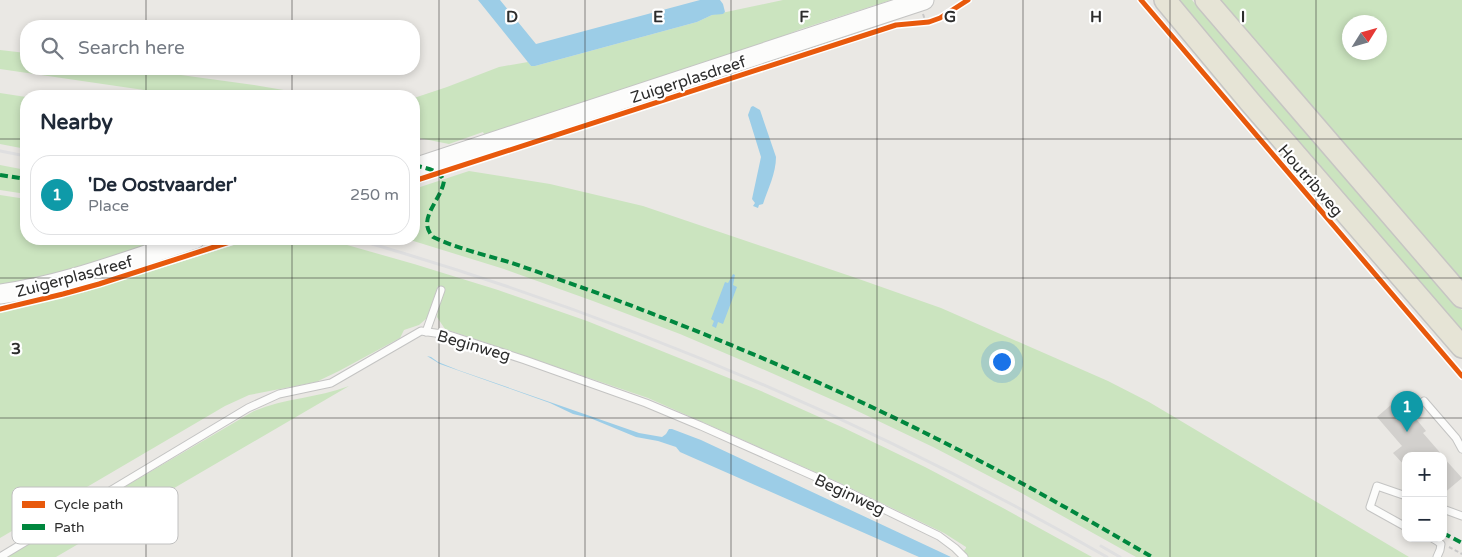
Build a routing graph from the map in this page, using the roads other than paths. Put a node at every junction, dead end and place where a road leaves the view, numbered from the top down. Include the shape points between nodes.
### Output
1 (1165, 0) edge
2 (1206, 0) edge
3 (924, 7) edge
4 (420, 166) edge
5 (176, 245) edge
6 (440, 290) dead end
7 (0, 294) edge
8 (1462, 297) edge
9 (426, 332) junction
10 (1462, 347) edge
11 (1424, 402) dead end
12 (1462, 449) edge
13 (117, 487) edge
14 (1402, 495) edge
15 (1447, 510) edge
16 (1462, 516) edge
17 (1402, 524) edge
18 (1438, 542) edge
19 (22, 544) edge
20 (0, 557) edge
21 (964, 557) edge
22 (1436, 557) edge

1 - 10 main road, Houtribweg
2 - 8 main road
3 - 4 main road, Zuigerplasdreef
5 - 7 main road, Zuigerplasdreef via 68,280
6 - 9 lane
9 - 13 lane, Beginweg via 421,331 331,384 279,394 248,408
9 - 21 lane, Beginweg via 480,345 656,407 836,486 948,542
11 - 12 lane
14 - 17 lane via 1377,486 1370,507
15 - 16 lane
18 - 22 lane via 1441,544
19 - 20 lane, Beginweg

